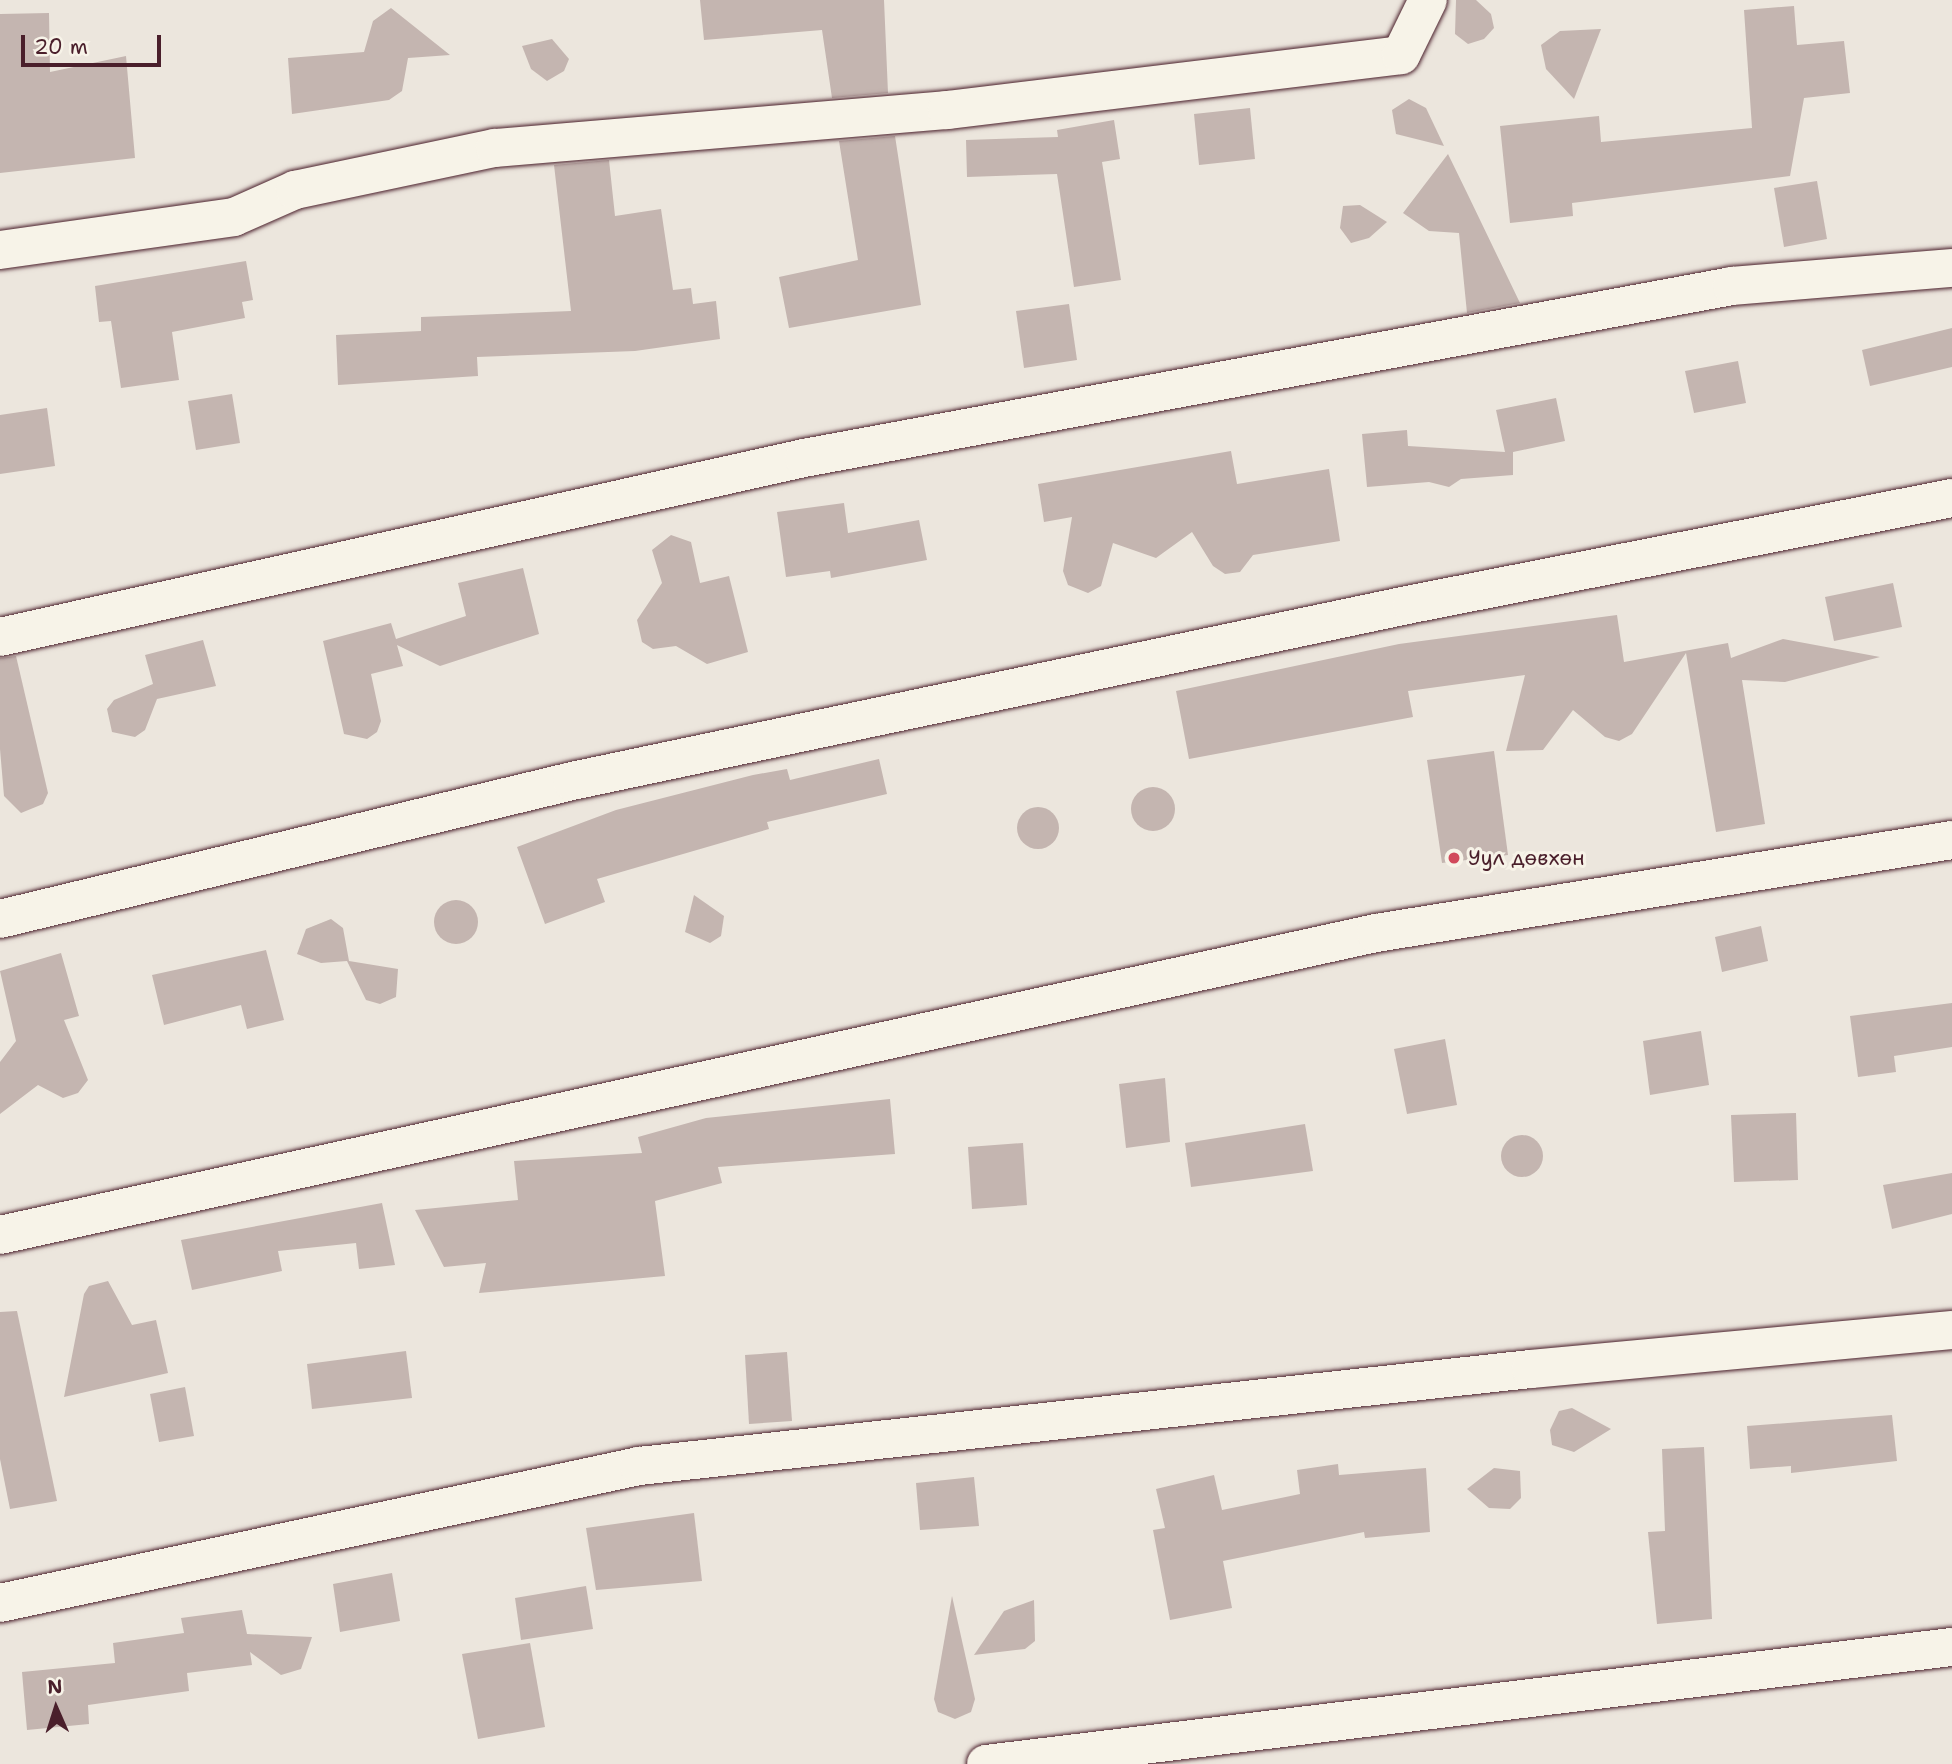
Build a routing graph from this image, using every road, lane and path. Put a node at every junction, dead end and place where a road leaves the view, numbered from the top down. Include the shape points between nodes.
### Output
1 (1428, 0) edge
2 (0, 250) edge
3 (1952, 268) edge
4 (1952, 498) edge
5 (0, 637) edge
6 (1952, 840) edge
7 (0, 919) edge
8 (0, 1235) edge
9 (1952, 1330) edge
10 (0, 1603) edge
11 (1952, 1647) edge
12 (986, 1764) edge

1 - 2 street via 1401,55 947,110 495,148 295,190 234,217
3 - 5 street via 1732,286 804,458
4 - 7 street via 1412,604 572,781
6 - 8 street via 1376,933
9 - 10 street via 1517,1370 639,1466
11 - 12 street

